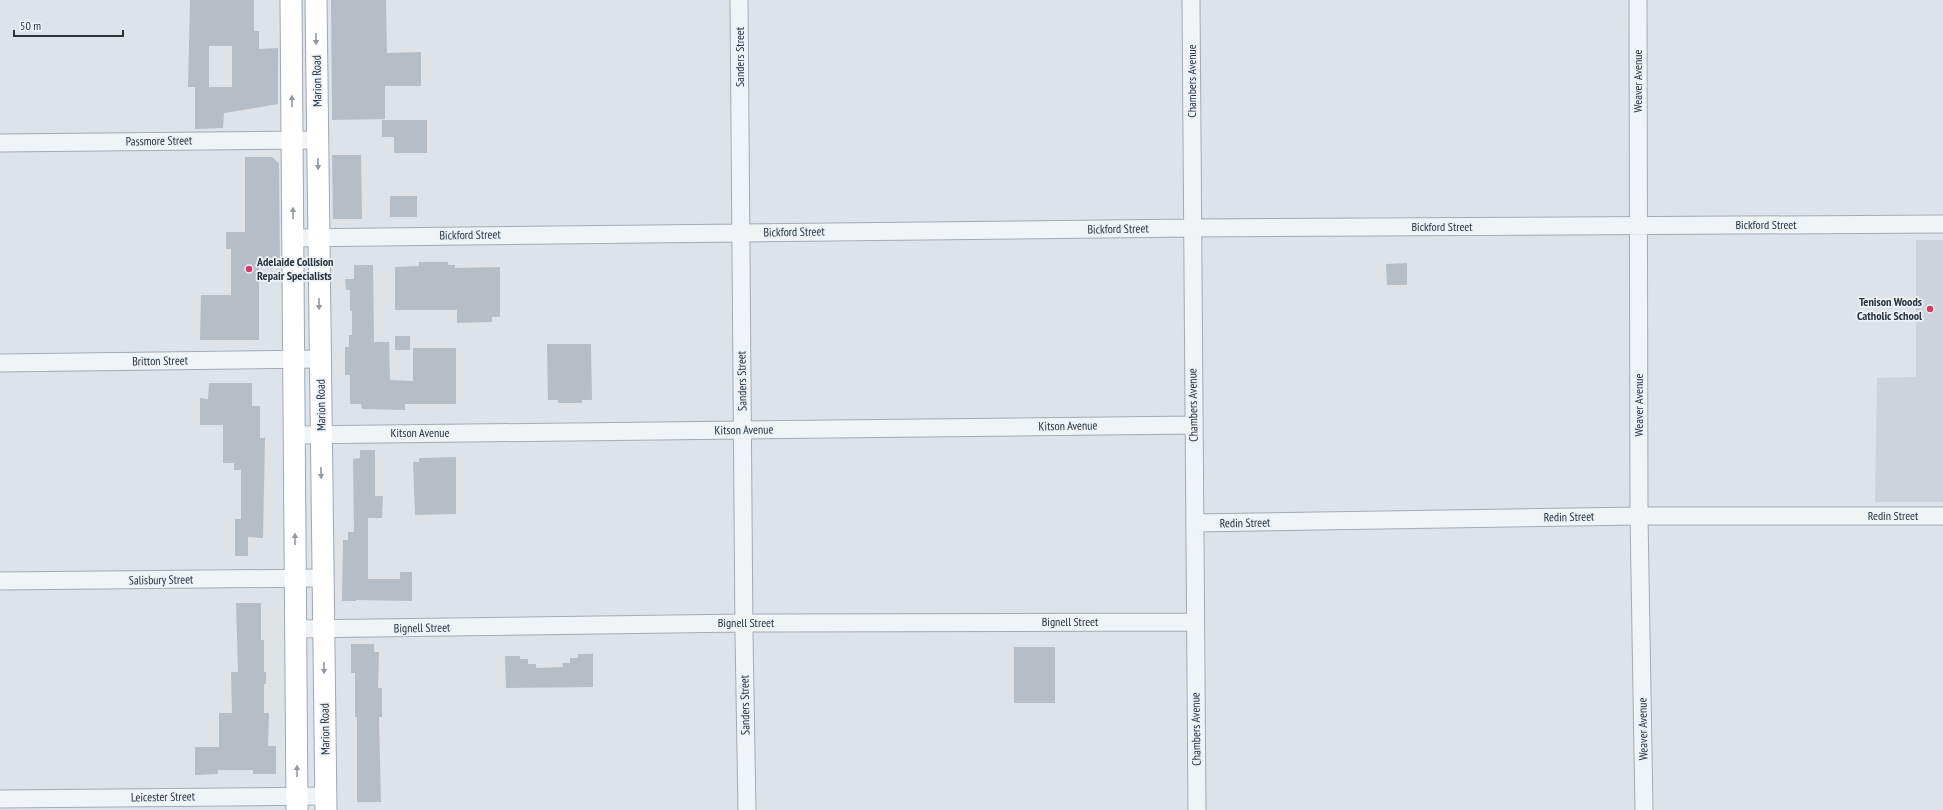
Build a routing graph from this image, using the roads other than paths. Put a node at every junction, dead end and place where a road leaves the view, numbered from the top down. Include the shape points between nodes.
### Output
1 (291, 0) edge
2 (316, 0) edge
3 (739, 0) edge
4 (1191, 0) edge
5 (1638, 0) edge
6 (292, 140) junction
7 (317, 140) junction
8 (0, 143) edge
9 (1943, 224) edge
10 (1639, 226) junction
11 (1192, 228) junction
12 (740, 232) junction
13 (319, 237) junction
14 (294, 238) junction
15 (320, 359) junction
16 (295, 360) junction
17 (0, 363) edge
18 (1194, 425) junction
19 (743, 430) junction
20 (295, 434) junction
21 (321, 434) junction
22 (1640, 516) junction
23 (1943, 516) edge
24 (1195, 524) junction
25 (295, 578) junction
26 (323, 578) junction
27 (0, 582) edge
28 (1195, 622) junction
29 (744, 623) junction
30 (296, 629) junction
31 (323, 629) junction
32 (0, 799) edge
33 (297, 803) edge
34 (325, 803) edge
35 (85, 804) edge
36 (747, 810) edge
37 (1197, 810) edge
38 (1644, 810) edge

6 -> 1 main road, Marion Road
2 -> 7 main road, Marion Road
3 - 12 street, Sanders Street
4 - 11 street, Chambers Avenue
5 - 10 street, Weaver Avenue
6 - 7 street, Passmore Street
6 - 8 street, Passmore Street
14 -> 6 main road, Marion Road
7 -> 13 main road, Marion Road
9 - 10 street, Bickford Street
10 - 11 street, Bickford Street
10 - 22 street, Weaver Avenue
11 - 12 street, Bickford Street
11 - 18 street, Chambers Avenue
12 - 13 street, Bickford Street
12 - 19 street, Sanders Street
13 - 14 street, Bickford Street
13 -> 15 main road, Marion Road
14 - 16 main road, Marion Road
15 - 16 street, Britton Street
15 - 21 main road, Marion Road
16 - 17 street, Britton Street
16 - 20 main road, Marion Road
18 - 19 street, Kitson Avenue
18 - 24 street, Chambers Avenue
19 - 21 street, Kitson Avenue
19 - 29 street, Sanders Street
20 - 21 street, Kitson Avenue
25 -> 20 main road, Marion Road
21 -> 26 main road, Marion Road
22 - 23 street, Redin Street
22 - 24 street, Redin Street
22 - 38 street, Weaver Avenue
24 - 28 street, Chambers Avenue
25 - 26 street, Salisbury Street
25 - 27 street, Salisbury Street
25 - 30 main road, Marion Road
26 - 31 main road, Marion Road
28 - 29 street, Bignell Street
28 - 37 street, Chambers Avenue
29 - 31 street, Bignell Street
29 - 36 street, Sanders Street
30 - 31 street, Bignell Street
33 -> 30 main road, Marion Road
31 -> 34 main road, Marion Road
32 - 35 street, Leicester Street
33 - 34 street, Leicester Street
33 - 35 street, Leicester Street

